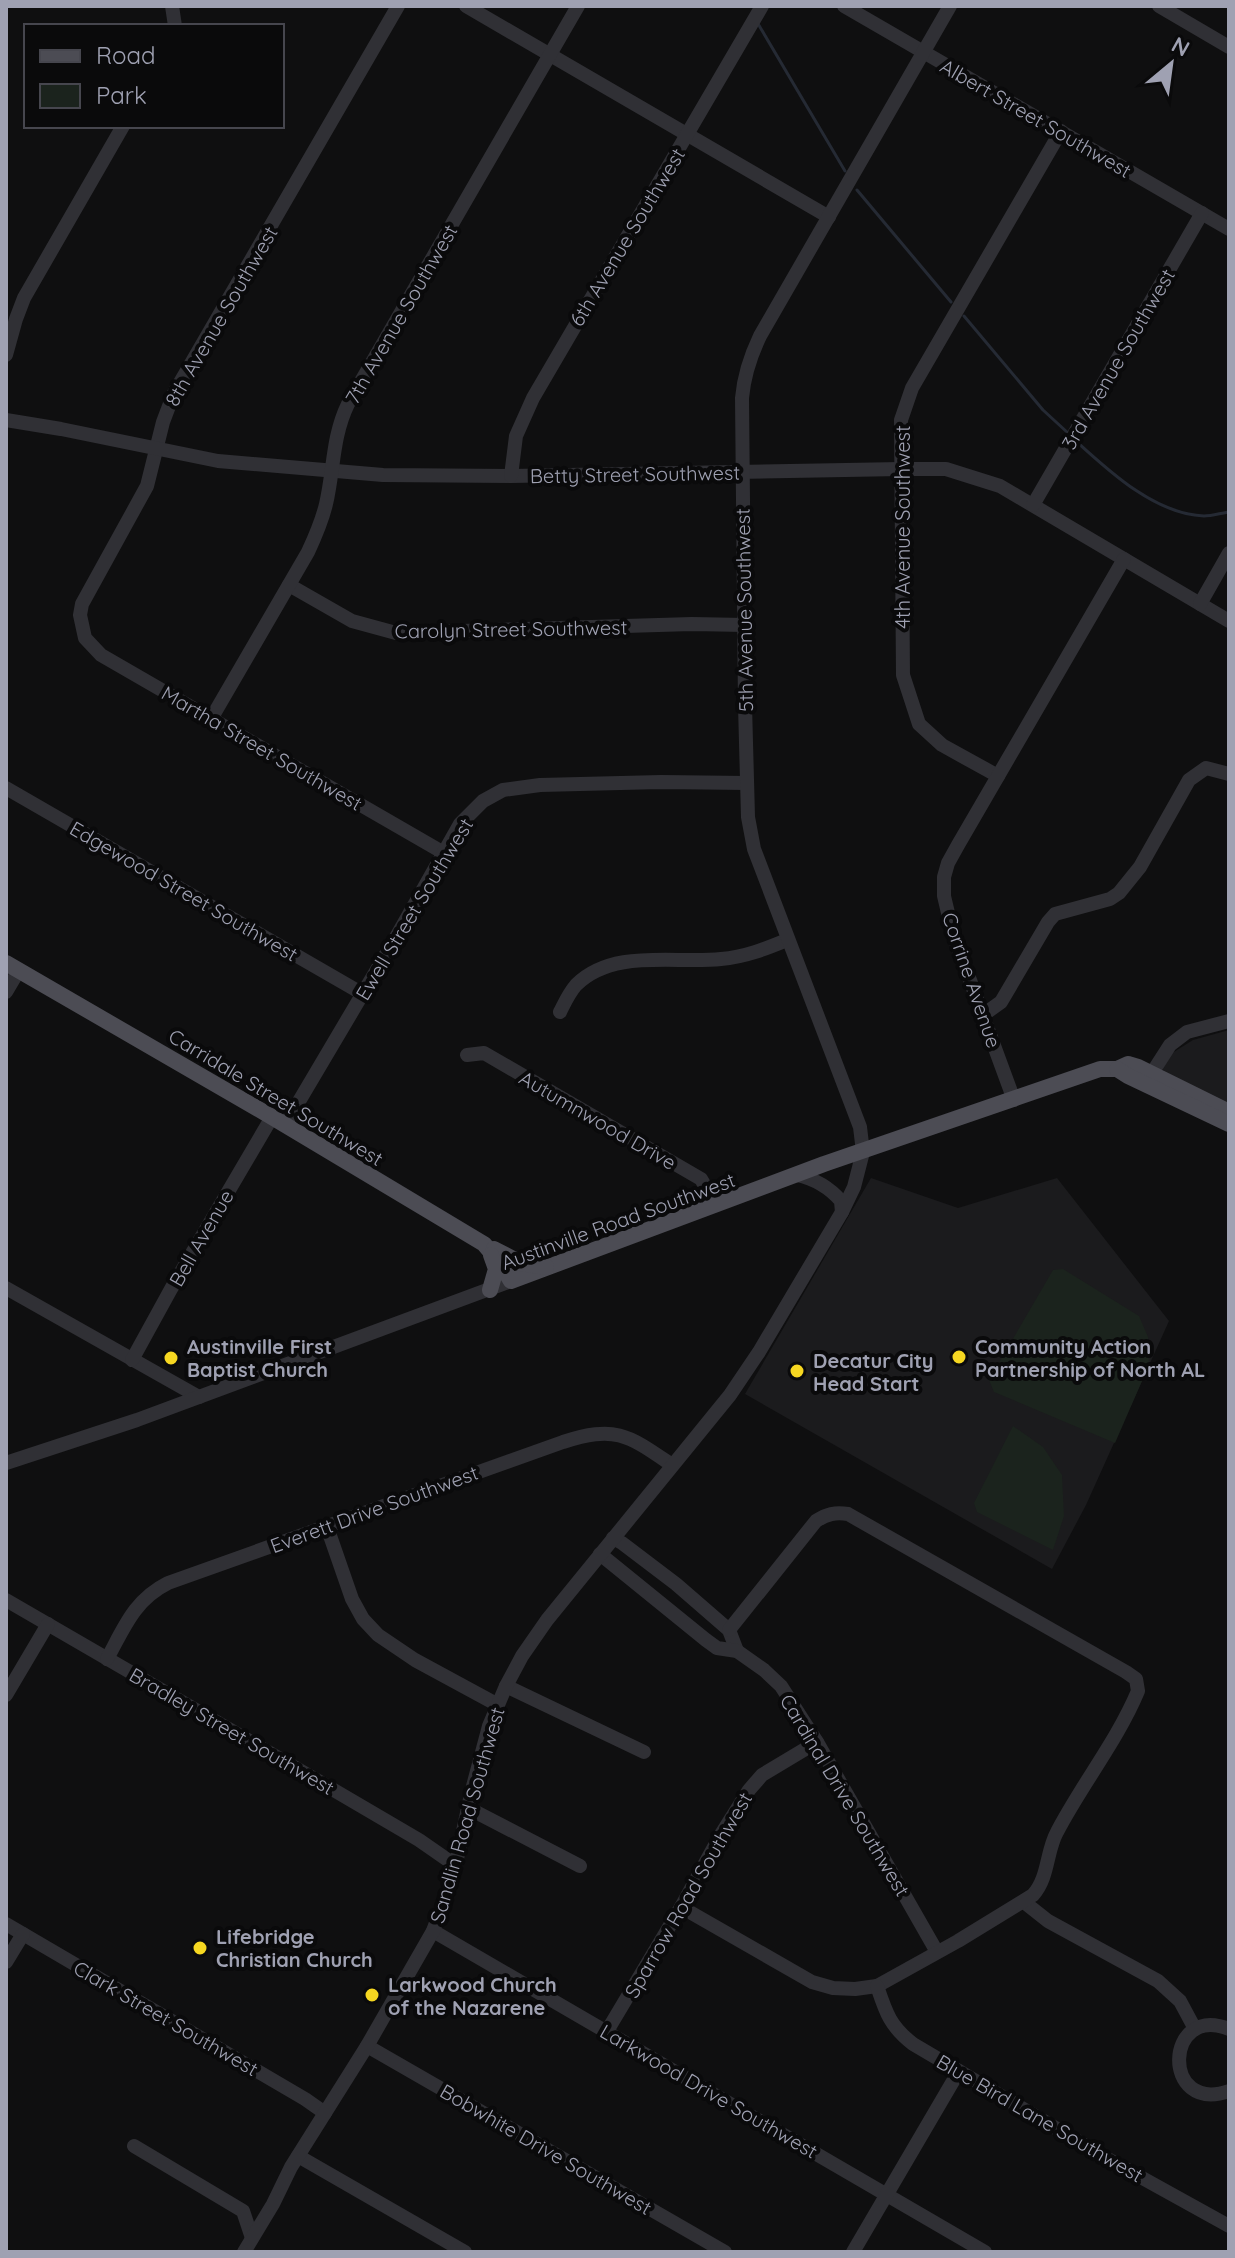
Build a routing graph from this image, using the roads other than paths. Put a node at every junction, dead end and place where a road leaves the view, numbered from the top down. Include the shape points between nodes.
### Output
1 (398, 6) edge
2 (466, 6) edge
3 (578, 6) edge
4 (762, 6) edge
5 (844, 6) edge
6 (950, 6) edge
7 (1159, 6) edge
8 (1229, 47) edge
9 (924, 53) junction
10 (550, 55) junction
11 (122, 128) edge
12 (1061, 131) junction
13 (688, 135) junction
14 (1202, 213) junction
15 (829, 217) junction
16 (1229, 229) edge
17 (6, 355) edge
18 (6, 420) edge
19 (156, 449) junction
20 (901, 469) junction
21 (330, 472) junction
22 (743, 472) junction
23 (511, 476) junction
24 (1033, 505) junction
25 (1229, 553) edge
26 (1124, 559) junction
27 (289, 585) junction
28 (1200, 604) junction
29 (1229, 621) edge
30 (745, 625) junction
31 (85, 638) joint
32 (211, 719) junction
33 (1229, 774) edge
34 (998, 776) junction
35 (747, 783) junction
36 (6, 788) edge
37 (444, 853) junction
38 (787, 940) junction
39 (12, 966) edge
40 (6, 992) edge
41 (363, 994) junction
42 (560, 1012) dead end
43 (983, 1015) junction
44 (1229, 1021) edge
45 (467, 1055) dead end
46 (1117, 1069) junction
47 (1152, 1073) junction
48 (1014, 1100) junction
49 (1229, 1112) edge
50 (278, 1121) junction
51 (1229, 1124) edge
52 (863, 1152) junction
53 (797, 1175) junction
54 (716, 1205) junction
55 (842, 1212) junction
56 (484, 1244) junction
57 (548, 1267) junction
58 (511, 1281) junction
59 (6, 1288) edge
60 (490, 1290) junction
61 (132, 1360) junction
62 (199, 1397) junction
63 (6, 1463) edge
64 (672, 1465) junction
65 (327, 1527) junction
66 (613, 1538) junction
67 (600, 1554) junction
68 (6, 1600) edge
69 (48, 1624) junction
70 (725, 1626) junction
71 (706, 1640) junction
72 (737, 1651) junction
73 (107, 1659) junction
74 (506, 1686) junction
75 (6, 1695) edge
76 (498, 1705) junction
77 (817, 1742) junction
78 (644, 1752) dead end
79 (468, 1808) junction
80 (455, 1865) junction
81 (580, 1866) dead end
82 (1024, 1902) junction
83 (681, 1907) junction
84 (6, 1924) edge
85 (433, 1931) junction
86 (23, 1934) junction
87 (937, 1952) junction
88 (6, 1962) edge
89 (877, 1986) junction
90 (1195, 2029) junction
91 (1229, 2029) edge
92 (607, 2031) junction
93 (367, 2046) junction
94 (959, 2071) junction
95 (1229, 2091) edge
96 (325, 2113) junction
97 (134, 2146) dead end
98 (298, 2156) junction
99 (887, 2195) junction
100 (273, 2204) junction
101 (243, 2211) junction
102 (1229, 2226) edge
103 (252, 2238) junction
104 (244, 2252) edge
105 (465, 2252) edge
106 (725, 2252) edge
107 (853, 2252) edge
108 (985, 2252) edge

1 - 19 street, 8th Avenue Southwest via 174,393
2 - 10 street
3 - 10 street, 7th Avenue Southwest
4 - 13 street, 6th Avenue Southwest
5 - 9 street, Albert Street Southwest
6 - 9 street, 5th Avenue Southwest
7 - 8 street
9 - 12 street, Albert Street Southwest
9 - 15 street, 5th Avenue Southwest
10 - 13 street
10 - 21 street, 7th Avenue Southwest via 348,404
11 - 17 street via 24,298
12 - 14 street, Albert Street Southwest
12 - 20 street, 4th Avenue Southwest via 905,406
13 - 15 street
13 - 23 street, 6th Avenue Southwest via 526,411 516,436
14 - 16 street, Albert Street Southwest
14 - 24 street, 3rd Avenue Southwest
15 - 22 street, 5th Avenue Southwest via 750,355 742,398
18 - 19 street, Betty Street Southwest
19 - 21 street, Betty Street Southwest
19 - 31 street, 8th Avenue Southwest via 147,486 82,604
20 - 22 street, Betty Street Southwest
20 - 24 street, Betty Street Southwest via 965,474
20 - 34 street, 4th Avenue Southwest via 902,661 910,699 919,724 942,745
21 - 23 street, Betty Street Southwest
21 - 27 street, 7th Avenue Southwest via 318,531
22 - 23 street, Betty Street Southwest
22 - 30 street, 5th Avenue Southwest
24 - 26 street, Betty Street Southwest
25 - 28 street
26 - 28 street, Betty Street Southwest
26 - 34 street, Corrine Avenue
27 - 30 street, Carolyn Street Southwest via 352,621 396,633
27 - 32 street, 7th Avenue Southwest
28 - 29 street, Betty Street Southwest
30 - 35 street, 5th Avenue Southwest
31 - 32 street, Martha Street Southwest via 101,655
32 - 37 street, Martha Street Southwest
33 - 43 street via 1206,768 1189,780 1140,867 1119,893 1055,914 1001,1002
34 - 43 street, Corrine Avenue via 944,877 953,934
35 - 37 street, Ewell Street Southwest via 503,790 467,816
35 - 38 street, 5th Avenue Southwest via 754,849
36 - 41 street, Edgewood Street Southwest
37 - 41 street, Ewell Street Southwest
38 - 42 street via 740,957 608,966 579,983
38 - 52 street, 5th Avenue Southwest via 860,1127
39 - 40 street
39 - 50 main road, Carridale Street Southwest
41 - 50 street, Ewell Street Southwest
43 - 48 street, Corrine Avenue
44 - 47 street via 1187,1032 1170,1045
45 - 54 street, Autumnwood Drive via 484,1053 701,1179
46 - 47 main road, Austinville Road Southwest via 1128,1064
46 - 48 main road, Austinville Road Southwest via 1092,1072
46 - 51 main road
47 - 49 main road
48 - 52 main road, Austinville Road Southwest
50 - 56 main road, Carridale Street Southwest
50 - 61 street, Bell Avenue
52 - 53 main road, Austinville Road Southwest
52 - 55 street, Sandlin Road Southwest
53 - 54 main road, Austinville Road Southwest
53 - 55 street via 831,1191 841,1201
54 - 57 main road, Austinville Road Southwest
55 - 64 street, Sandlin Road Southwest via 741,1380
56 - 57 main road via 521,1263
56 - 58 main road, Carridale Street Southwest
56 - 60 main road via 496,1269
57 - 58 main road, Austinville Road Southwest
58 - 60 street, Austinville Road Southwest
59 - 61 street
60 - 62 street, Austinville Road Southwest
61 - 62 street
62 - 63 street, Austinville Road Southwest
64 - 65 street, Everett Drive Southwest via 628,1438 595,1433
64 - 66 street, Sandlin Road Southwest
65 - 73 street, Everett Drive Southwest via 158,1588 133,1611
65 - 76 street via 352,1599 378,1635
66 - 67 street, Sandlin Road Southwest
66 - 70 street
67 - 71 street, Cardinal Drive Southwest
67 - 74 street, Sandlin Road Southwest via 527,1648
68 - 69 street, Bradley Street Southwest
69 - 73 street, Bradley Street Southwest
69 - 75 street
70 - 71 street
70 - 72 street
70 - 82 street via 816,1521 837,1512 1136,1679 1134,1701 1056,1833 1041,1886
71 - 72 street, Cardinal Drive Southwest
72 - 77 street, Cardinal Drive Southwest via 781,1686
73 - 80 street, Bradley Street Southwest
74 - 76 street, Sandlin Road Southwest
74 - 78 street
76 - 79 street, Sandlin Road Southwest
77 - 83 street, Sparrow Road Southwest via 755,1782
77 - 87 street, Cardinal Drive Southwest
79 - 80 street, Sandlin Road Southwest
79 - 81 street
80 - 85 street, Sandlin Road Southwest
82 - 87 street
82 - 90 street via 1048,1921 1158,1981 1180,2001
83 - 89 street via 812,1982 833,1988
83 - 92 street, Sparrow Road Southwest
84 - 86 street, Clark Street Southwest
85 - 92 street, Larkwood Drive Southwest
85 - 93 street, Sandlin Road Southwest
86 - 88 street
86 - 96 street, Clark Street Southwest
87 - 89 street
89 - 94 street, Blue Bird Lane Southwest via 895,2029
90 - 91 street via 1216,2024
90 - 95 street via 1180,2047 1179,2072 1206,2095
92 - 99 street, Larkwood Drive Southwest
93 - 96 street, Sandlin Road Southwest
93 - 106 street, Bobwhite Drive Southwest
94 - 99 street
94 - 102 street, Blue Bird Lane Southwest
96 - 98 street, Sandlin Road Southwest
97 - 101 street
98 - 100 street, Sandlin Road Southwest
98 - 105 street
99 - 107 street
99 - 108 street, Larkwood Drive Southwest
100 - 101 street
100 - 103 street, Sandlin Road Southwest
101 - 103 street
103 - 104 street, Sandlin Road Southwest

